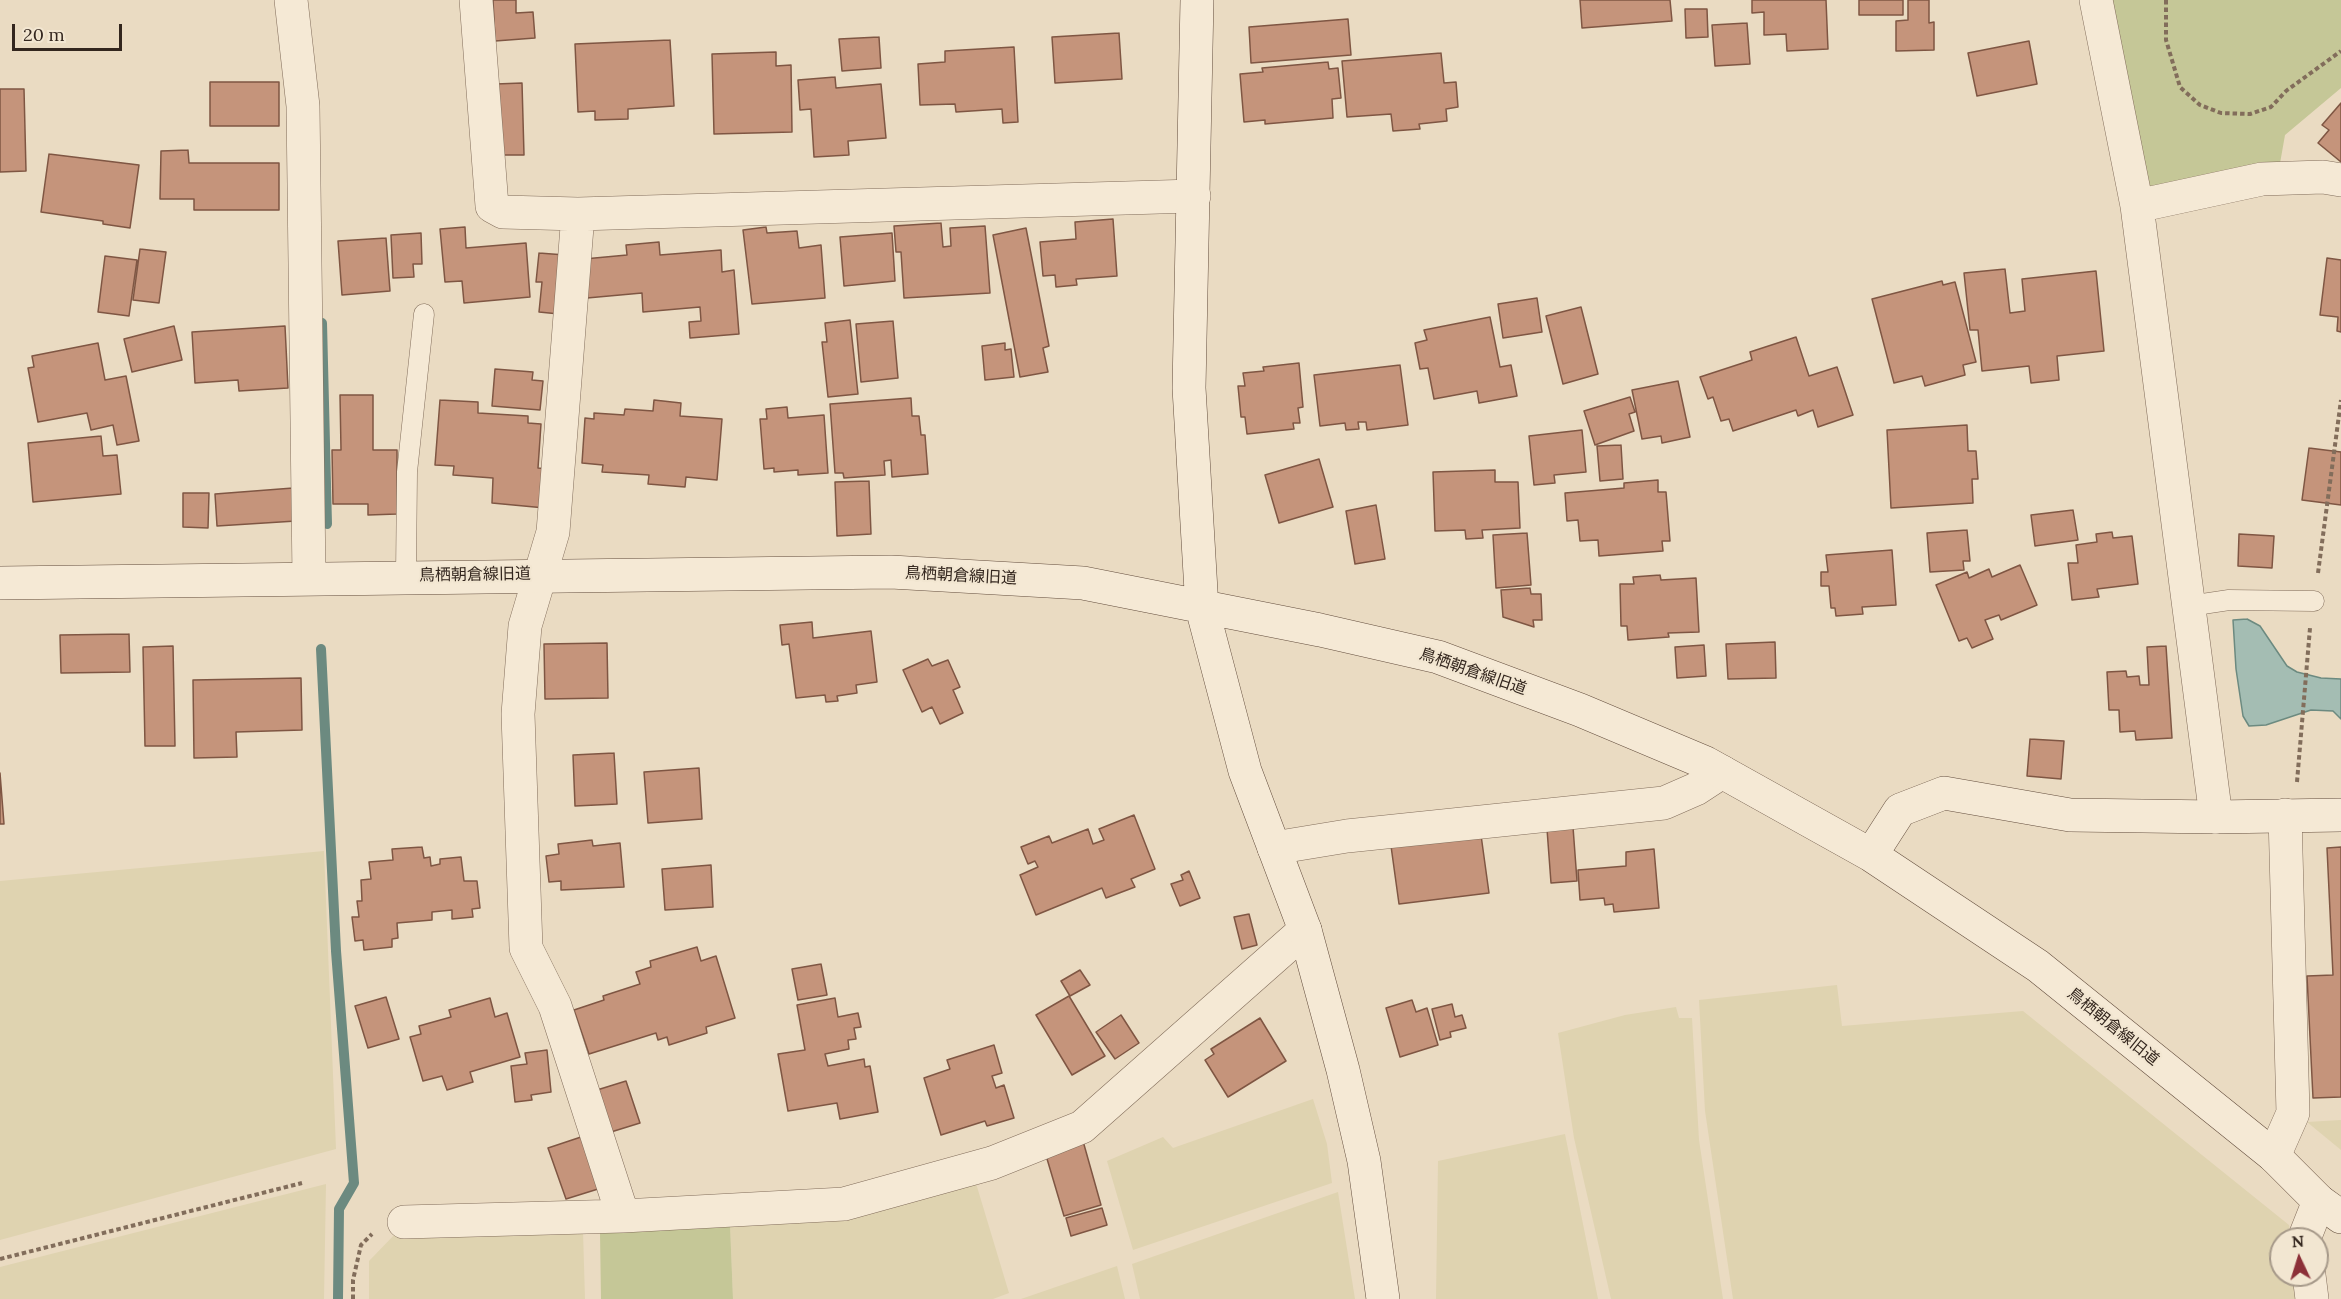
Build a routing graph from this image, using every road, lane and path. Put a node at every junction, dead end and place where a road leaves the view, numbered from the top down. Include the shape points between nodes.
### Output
1 (291, 0) edge
2 (476, 0) edge
3 (1197, 0) edge
4 (2096, 0) edge
5 (2166, 0) edge
6 (2341, 51) edge
7 (2341, 180) edge
8 (1194, 196) junction
9 (2137, 206) junction
10 (578, 214) junction
11 (424, 314) dead end
12 (540, 574) junction
13 (406, 576) junction
14 (309, 578) junction
15 (0, 583) edge
16 (2314, 601) dead end
17 (2189, 606) junction
18 (1202, 608) junction
19 (1722, 772) junction
20 (2285, 815) junction
21 (2341, 815) edge
22 (2216, 817) junction
23 (1274, 848) junction
24 (1871, 855) junction
25 (1305, 930) junction
26 (2274, 1156) junction
27 (302, 1183) dead end
28 (2330, 1209) edge
29 (622, 1216) junction
30 (404, 1222) joint
31 (2314, 1227) edge
32 (0, 1259) edge
33 (353, 1299) edge
34 (1383, 1299) edge

1 - 14 street via 303,106
2 - 10 street via 492,206 503,212
3 - 8 street
4 - 9 street
5 - 6 path via 2166,40 2180,87 2200,105 2221,113 2250,114 2271,107 2286,91
7 - 9 street via 2262,179
8 - 10 street
8 - 18 street via 1190,388
9 - 17 street
10 - 12 street via 553,532
11 - 13 lane via 407,472
12 - 13 street, 鳥栖朝倉線旧道
12 - 18 street, 鳥栖朝倉線旧道 via 891,572 1083,583
12 - 29 street via 525,626 518,714 526,948 555,1006
13 - 14 street, 鳥栖朝倉線旧道
14 - 15 street, 鳥栖朝倉線旧道
16 - 17 lane via 2229,600
17 - 22 street
18 - 19 street, 鳥栖朝倉線旧道 via 1438,657 1580,710
18 - 23 street via 1245,771
19 - 23 street via 1664,803 1347,836
19 - 24 street, 鳥栖朝倉線旧道
20 - 21 street
20 - 22 street
20 - 26 street via 2293,1113
22 - 24 street via 2070,815 1944,793 1900,810
23 - 25 street
24 - 26 street, 鳥栖朝倉線旧道 via 2038,966
25 - 29 street via 1082,1127 992,1163 844,1204
25 - 34 street via 1364,1161
26 - 28 street, 鳥栖朝倉線旧道
27 - 32 path
28 - 31 street
29 - 30 street
30 - 33 path via 375,1231 360,1245

